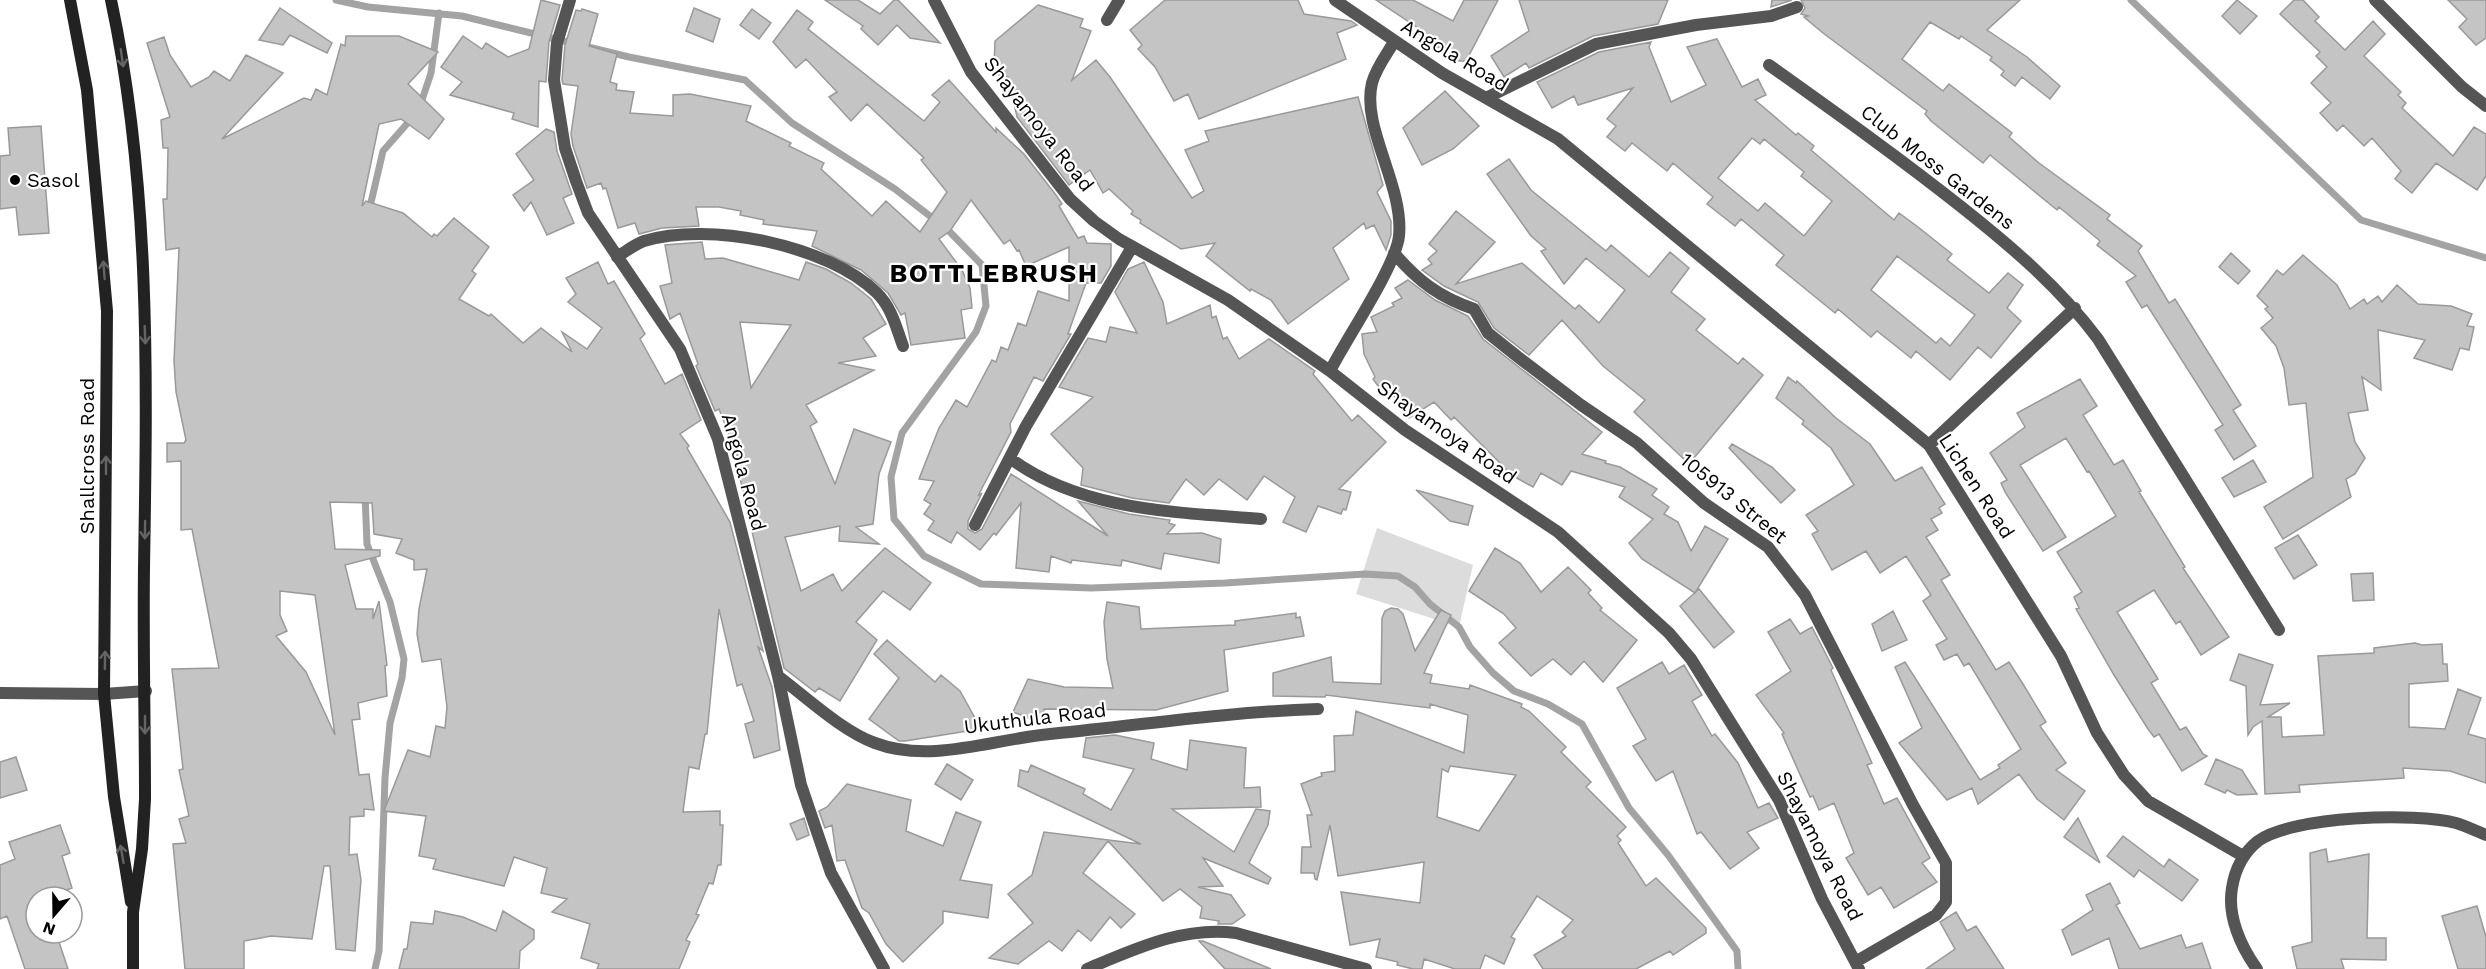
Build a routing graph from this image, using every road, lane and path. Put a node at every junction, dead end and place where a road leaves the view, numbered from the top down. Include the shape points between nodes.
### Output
1 (70, 0) edge
2 (111, 0) edge
3 (570, 0) edge
4 (934, 0) edge
5 (1119, 0) edge
6 (1335, 0) edge
7 (2375, 0) edge
8 (1797, 6) dead end
9 (1107, 21) dead end
10 (1394, 42) junction
11 (1769, 65) dead end
12 (1486, 98) junction
13 (2486, 106) edge
14 (1558, 140) joint
15 (1132, 247) junction
16 (1394, 253) junction
17 (617, 257) junction
18 (2075, 308) junction
19 (903, 346) dead end
20 (1330, 371) junction
21 (1929, 445) junction
22 (1011, 459) junction
23 (1260, 519) dead end
24 (975, 525) dead end
25 (2279, 630) dead end
26 (778, 676) junction
27 (146, 691) junction
28 (0, 693) edge
29 (104, 694) junction
30 (1318, 710) dead end
31 (2486, 834) edge
32 (2243, 856) junction
33 (133, 912) junction
34 (1858, 965) edge
35 (133, 969) edge
36 (884, 969) edge
37 (1087, 969) edge
38 (1366, 969) edge
39 (2257, 969) edge

29 -> 1 street, Shallcross Road via 107,311 88,101
2 -> 27 street, Shallcross Road via 138,180 145,308
3 - 17 street, Angola Road via 557,42 554,80 565,148 588,213
4 - 15 street, Shayamoya Road via 971,72 1070,199
5 - 9 street
6 - 10 street, Angola Road
7 - 13 street
8 - 12 street via 1771,16 1596,44
10 - 12 street, Angola Road
10 - 16 street via 1377,69 1370,103 1399,218
11 - 18 street, Club Moss Gardens via 1912,168 1991,231
12 - 14 street, Angola Road
14 - 21 street, Lichen Road
15 - 20 street, Shayamoya Road via 1228,300
15 - 22 street via 1026,426
16 - 20 street
16 - 34 street, 105913 Street via 1447,300 1474,309 1488,333 1637,443 1704,503 1768,547 1805,595 1946,863 1946,902 1936,915
17 - 19 street via 642,242 706,232 743,236 791,249 844,270 877,294 892,313
17 - 26 street, Angola Road via 680,349 705,405 718,439
18 - 21 street
18 - 25 street, Club Moss Gardens
20 - 34 street, Shayamoya Road via 1405,430 1558,532 1669,633 1696,667 1779,800 1822,899
21 - 32 street, Lichen Road via 2061,656 2097,734 2124,775 2148,801
22 - 23 street via 1038,477 1121,504
22 - 24 street
26 - 30 street, Ukuthula Road via 858,735 901,750 974,746 1244,713
26 - 36 street, Angola Road via 801,785 831,873
27 - 29 street
27 -> 33 street, Shallcross Road via 142,849
28 - 29 street
33 -> 29 street, Shallcross Road via 114,797
31 - 32 street via 2455,823 2421,818 2318,820 2259,840
32 - 39 street via 2230,897 2236,932
33 - 35 street, Shallcross Road
37 - 38 street via 1159,940 1216,930

